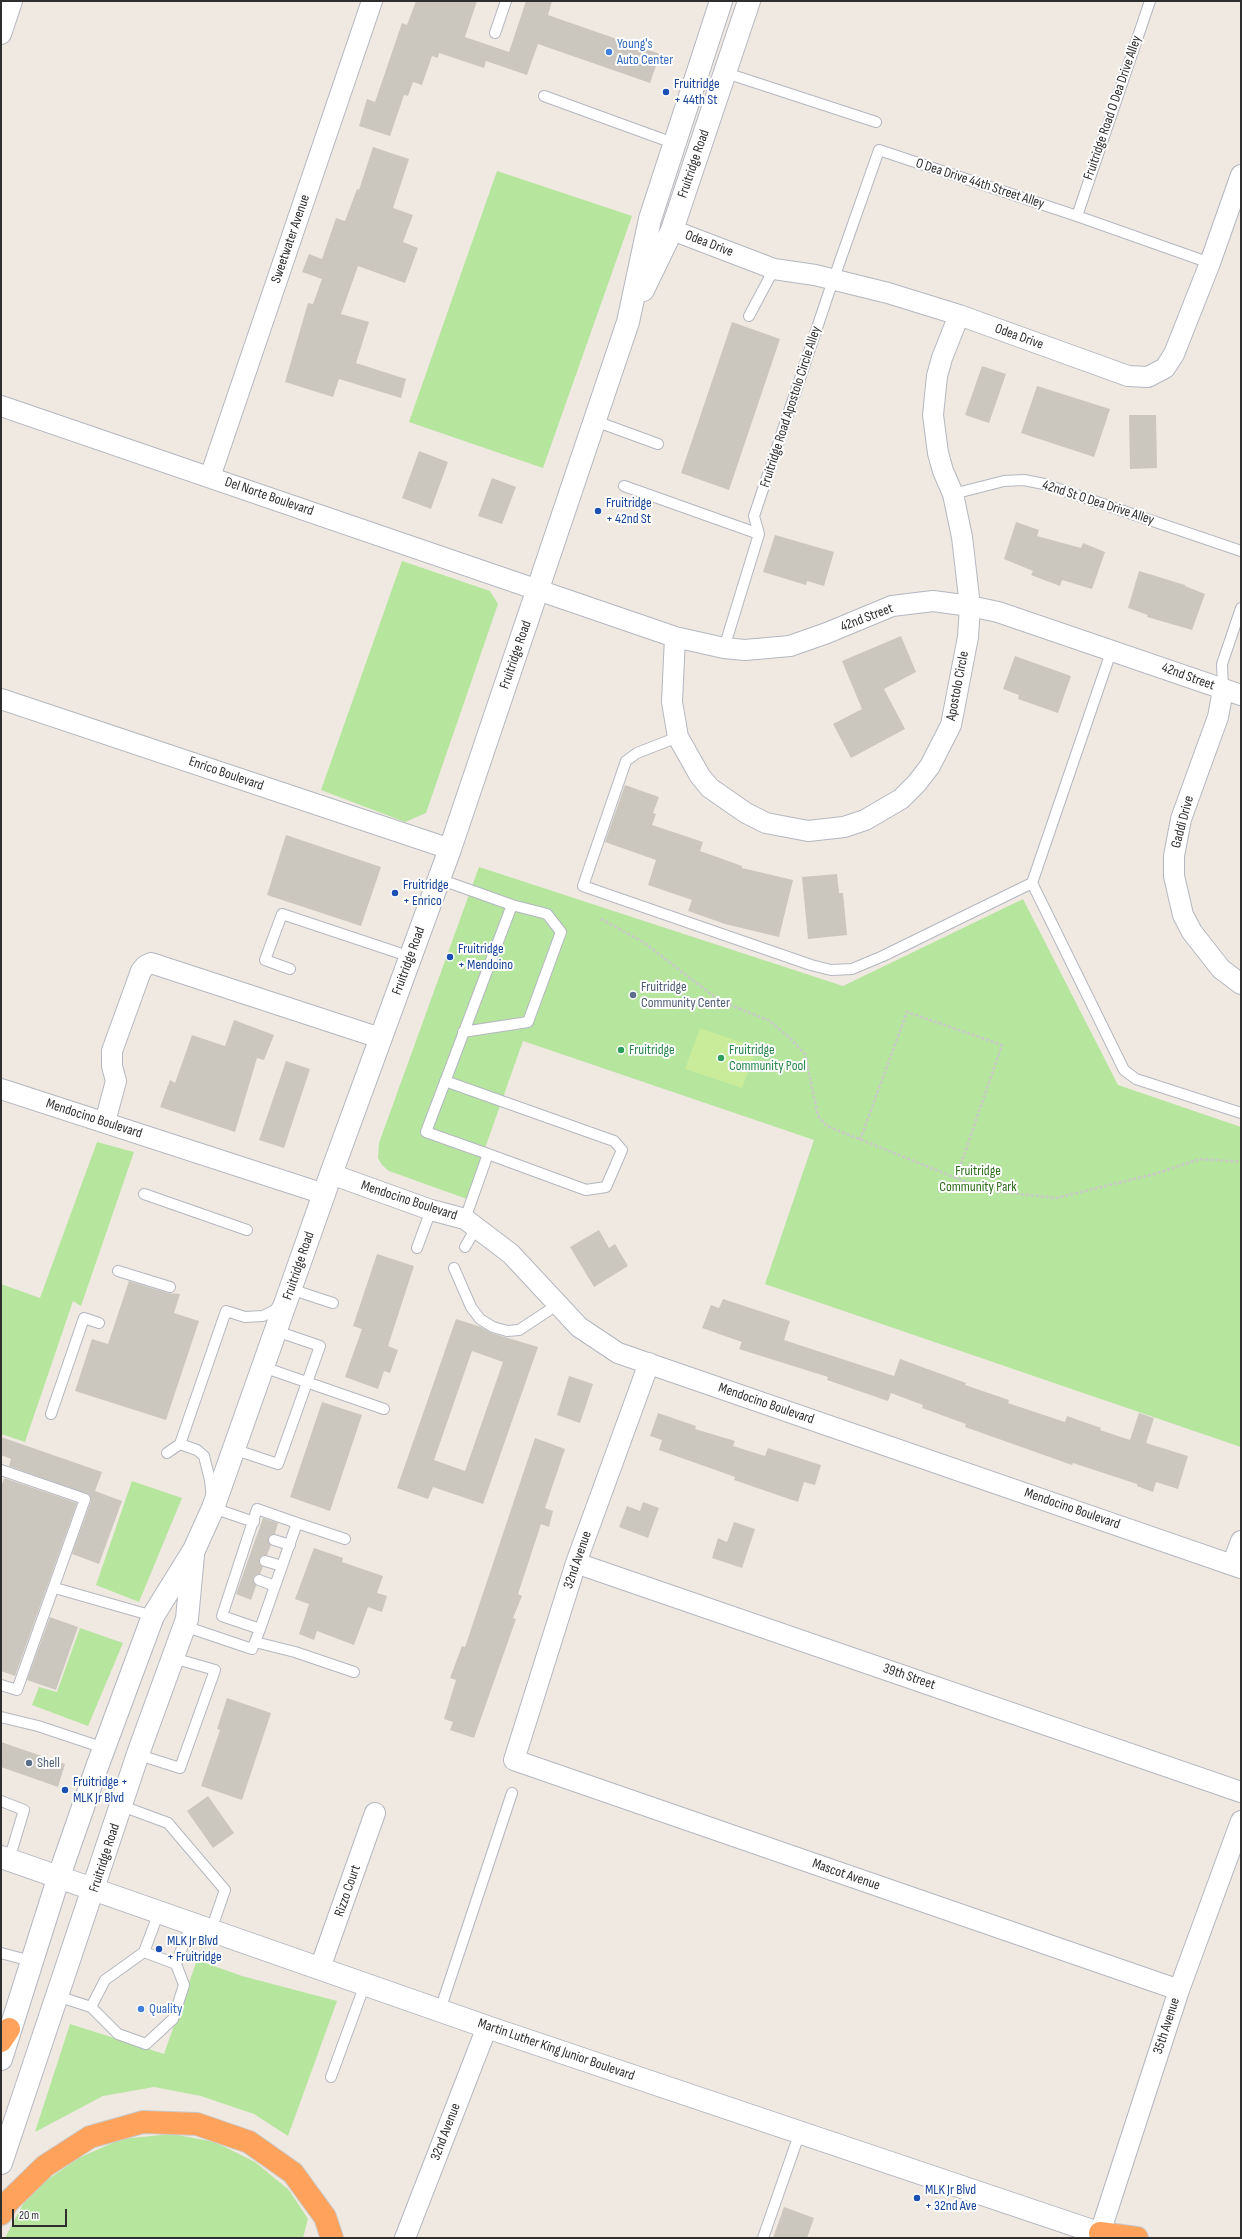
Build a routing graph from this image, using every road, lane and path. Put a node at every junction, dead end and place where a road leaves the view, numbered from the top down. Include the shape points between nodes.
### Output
1 (12, 1) edge
2 (372, 1) edge
3 (506, 1) edge
4 (721, 1) edge
5 (749, 1) edge
6 (1150, 1) edge
7 (495, 33) dead end
8 (1, 34) edge
9 (726, 73) junction
10 (544, 96) dead end
11 (876, 122) dead end
12 (673, 142) junction
13 (1241, 175) edge
14 (1077, 216) junction
15 (672, 230) junction
16 (1210, 263) junction
17 (774, 269) junction
18 (833, 280) junction
19 (959, 315) junction
20 (749, 316) dead end
21 (628, 322) junction
22 (1, 406) edge
23 (595, 421) junction
24 (658, 444) dead end
25 (210, 477) junction
26 (624, 486) dead end
27 (953, 494) junction
28 (759, 534) junction
29 (1241, 551) edge
30 (538, 589) junction
31 (970, 606) junction
32 (1241, 608) edge
33 (675, 637) junction
34 (724, 648) junction
35 (1112, 649) junction
36 (1232, 693) edge
37 (1, 699) edge
38 (678, 737) junction
39 (450, 849) junction
40 (439, 879) junction
41 (1032, 882) junction
42 (512, 905) junction
43 (601, 919) dead end
44 (411, 957) junction
45 (290, 969) dead end
46 (1241, 984) edge
47 (463, 1032) junction
48 (380, 1038) junction
49 (445, 1081) junction
50 (1, 1089) edge
51 (1241, 1113) edge
52 (105, 1122) junction
53 (860, 1140) junction
54 (488, 1154) junction
55 (1241, 1162) edge
56 (956, 1178) junction
57 (327, 1184) junction
58 (144, 1194) dead end
59 (431, 1210) junction
60 (471, 1224) junction
61 (247, 1230) dead end
62 (465, 1247) dead end
63 (417, 1248) dead end
64 (454, 1268) dead end
65 (118, 1271) dead end
66 (170, 1287) dead end
67 (290, 1289) junction
68 (333, 1304) dead end
69 (557, 1305) junction
70 (100, 1323) dead end
71 (276, 1331) junction
72 (649, 1363) junction
73 (263, 1367) junction
74 (306, 1383) junction
75 (384, 1409) dead end
76 (52, 1414) dead end
77 (180, 1444) junction
78 (234, 1450) junction
79 (167, 1453) dead end
80 (1, 1470) edge
81 (213, 1508) junction
82 (254, 1522) junction
83 (297, 1523) junction
84 (345, 1539) dead end
85 (274, 1540) dead end
86 (1241, 1541) edge
87 (290, 1545) junction
88 (194, 1550) junction
89 (265, 1561) dead end
90 (576, 1563) junction
91 (282, 1566) junction
92 (1237, 1566) edge
93 (259, 1580) dead end
94 (275, 1586) junction
95 (55, 1588) junction
96 (153, 1616) junction
97 (184, 1626) junction
98 (260, 1629) junction
99 (255, 1642) junction
100 (173, 1658) junction
101 (354, 1672) dead end
102 (1, 1685) edge
103 (1, 1717) edge
104 (104, 1748) junction
105 (139, 1755) junction
106 (514, 1760) joint
107 (1241, 1792) edge
108 (512, 1793) dead end
109 (1, 1801) edge
110 (122, 1806) junction
111 (375, 1813) dead end
112 (1241, 1822) edge
113 (5, 1859) edge
114 (59, 1876) junction
115 (94, 1890) junction
116 (159, 1912) junction
117 (201, 1927) junction
118 (144, 1952) junction
119 (1, 1953) edge
120 (31, 1961) junction
121 (176, 1964) junction
122 (320, 1968) junction
123 (365, 1984) junction
124 (1179, 1990) junction
125 (57, 1996) junction
126 (91, 2007) junction
127 (440, 2010) junction
128 (488, 2026) junction
129 (5, 2035) edge
130 (1, 2059) edge
131 (331, 2077) dead end
132 (800, 2132) junction
133 (1, 2163) edge
134 (1, 2214) edge
135 (1103, 2236) edge
136 (332, 2238) edge
137 (405, 2238) edge
138 (763, 2238) edge
139 (1137, 2238) edge

1 - 8 street
2 - 25 street, Sweetwater Avenue
3 - 7 lane
4 - 12 main road, Fruitridge Road
5 - 9 main road, Fruitridge Road
6 - 14 lane, Fruitridge Road O Dea Drive Alley
9 - 11 lane
9 - 15 main road, Fruitridge Road
10 - 12 lane
12 - 21 main road, Fruitridge Road via 650,219
13 - 16 street, Odea Drive
14 - 16 lane, O Dea Drive 44th Street Alley
14 - 18 lane, O Dea Drive 44th Street Alley via 879,150
15 - 17 street, Odea Drive
15 - 21 main road, Fruitridge Road
16 - 19 street, Odea Drive via 1170,363 1157,374 1148,377 1128,376
17 - 18 street, Odea Drive
17 - 20 lane
18 - 19 street, Odea Drive via 888,293
18 - 28 lane, Fruitridge Road Apostolo Circle Alley via 754,516
19 - 27 street, Apostolo Circle via 937,376 933,415 938,453
21 - 23 main road, Fruitridge Road
22 - 25 street, Del Norte Boulevard
23 - 24 lane
23 - 30 main road, Fruitridge Road
25 - 30 street, Del Norte Boulevard
26 - 28 lane
27 - 29 lane, 42nd St O Dea Drive Alley via 1004,481 1024,480 1044,484
27 - 31 street, Apostolo Circle via 962,537
28 - 34 lane
30 - 33 street, 42nd Street
30 - 39 main road, Fruitridge Road
31 - 34 street, 42nd Street via 933,601 892,606 790,646 745,650
31 - 35 street, 42nd Street via 998,612
31 - 38 street, Apostolo Circle via 968,637 951,725 930,766 917,782 901,799 865,820 844,827 808,830 766,823 746,813 710,788 700,776
32 - 36 lane via 1222,664
33 - 34 street, 42nd Street
33 - 38 street, Apostolo Circle via 672,702
35 - 36 street, 42nd Street
35 - 41 lane
36 - 46 street, Gaddi Drive via 1218,717 1181,819 1174,856 1174,876 1183,915 1192,932 1221,968
37 - 39 street, Enrico Boulevard
38 - 41 lane via 637,753 626,761 583,886 831,970 852,969 883,956
39 - 40 main road, Fruitridge Road
40 - 42 lane
40 - 44 main road, Fruitridge Road
41 - 51 lane via 1124,1070 1136,1079
42 - 47 lane
42 - 47 lane via 547,914 561,932 528,1022
43 - 53 path via 643,942 720,1001 768,1020 789,1036 805,1054 818,1116 827,1126
44 - 45 lane via 282,914 265,960
44 - 48 main road, Fruitridge Road
47 - 49 lane
48 - 52 street via 151,963 141,971 112,1051 116,1081
48 - 57 main road, Fruitridge Road
49 - 54 lane via 426,1132
49 - 54 lane via 614,1141 622,1150 606,1187 586,1190
50 - 52 street, Mendocino Boulevard
52 - 57 street, Mendocino Boulevard
53 - 56 path
53 - 56 path via 907,1012 1002,1045
54 - 60 lane
55 - 56 path via 1200,1159 1155,1174 1056,1198 993,1191
57 - 59 street, Mendocino Boulevard
57 - 67 main road, Fruitridge Road
58 - 61 lane
59 - 60 street, Mendocino Boulevard
59 - 63 lane
60 - 62 lane
60 - 69 street, Mendocino Boulevard via 511,1254
64 - 69 lane via 471,1307 480,1319 493,1327 507,1331 519,1330
65 - 66 lane
67 - 68 lane
67 - 71 main road, Fruitridge Road
67 - 77 lane via 275,1310 263,1316 245,1317 226,1311
69 - 72 street, Mendocino Boulevard via 593,1338 618,1353
70 - 76 lane via 84,1318
71 - 73 main road, Fruitridge Road
71 - 74 lane via 320,1346
72 - 90 street, 32nd Avenue
72 - 92 street, Mendocino Boulevard
73 - 74 lane
73 - 78 main road, Fruitridge Road
74 - 75 lane
74 - 78 lane via 278,1464
77 - 79 lane
77 - 81 lane via 197,1450 204,1456
78 - 81 main road, Fruitridge Road
80 - 95 lane via 85,1499
81 - 82 lane
81 - 88 main road, Fruitridge Road
82 - 83 lane via 257,1510
82 - 98 lane via 254,1534 222,1616
83 - 84 lane
83 - 87 lane
85 - 87 lane
86 - 92 street
87 - 91 lane
88 - 96 main road, Fruitridge Road
88 - 97 main road, Fruitridge Road via 187,1619
89 - 91 lane
90 - 106 street, 32nd Avenue
90 - 107 street, 39th Street
91 - 94 lane
93 - 94 lane
94 - 98 lane
95 - 96 lane
95 - 102 lane via 17,1690
96 - 104 main road, Fruitridge Road
97 - 99 lane via 252,1649
97 - 100 main road, Fruitridge Road
98 - 99 lane
99 - 101 lane via 295,1652
100 - 105 main road, Fruitridge Road
100 - 105 lane via 214,1670 180,1768
103 - 104 lane via 38,1726
104 - 114 main road, Fruitridge Road
105 - 110 main road, Fruitridge Road
106 - 124 street, Mascot Avenue
108 - 127 lane
109 - 113 lane via 24,1810
110 - 115 main road, Fruitridge Road
110 - 117 lane via 168,1823 224,1890
111 - 122 street, Rizzo Court
112 - 124 street, 35th Avenue
113 - 114 main road, Martin Luther King Junior Boulevard
114 - 115 main road, Martin Luther King Junior Boulevard
114 - 120 main road, Fruitridge Road
115 - 116 main road, Martin Luther King Junior Boulevard
115 - 125 main road, Fruitridge Road
116 - 117 main road, Martin Luther King Junior Boulevard
116 - 118 lane
117 - 121 lane
117 - 122 main road, Martin Luther King Junior Boulevard
118 - 121 lane
118 - 126 lane via 105,1980
119 - 120 lane
120 - 129 main road, Fruitridge Road
121 - 126 lane via 184,1985 173,2019 146,2044 118,2034
122 - 123 main road, Martin Luther King Junior Boulevard
123 - 127 main road, Martin Luther King Junior Boulevard
123 - 131 lane
124 - 135 street, 35th Avenue
125 - 126 lane
125 - 133 main road, Fruitridge Road
127 - 128 main road, Martin Luther King Junior Boulevard
128 - 132 main road, Martin Luther King Junior Boulevard
128 - 137 street, 32nd Avenue
129 - 130 main road, Fruitridge Road
132 - 135 main road, Martin Luther King Junior Boulevard
132 - 138 lane
134 - 136 highway via 7,2203 44,2166 90,2137 143,2122 197,2124 248,2142 293,2173 325,2217
135 - 139 highway

